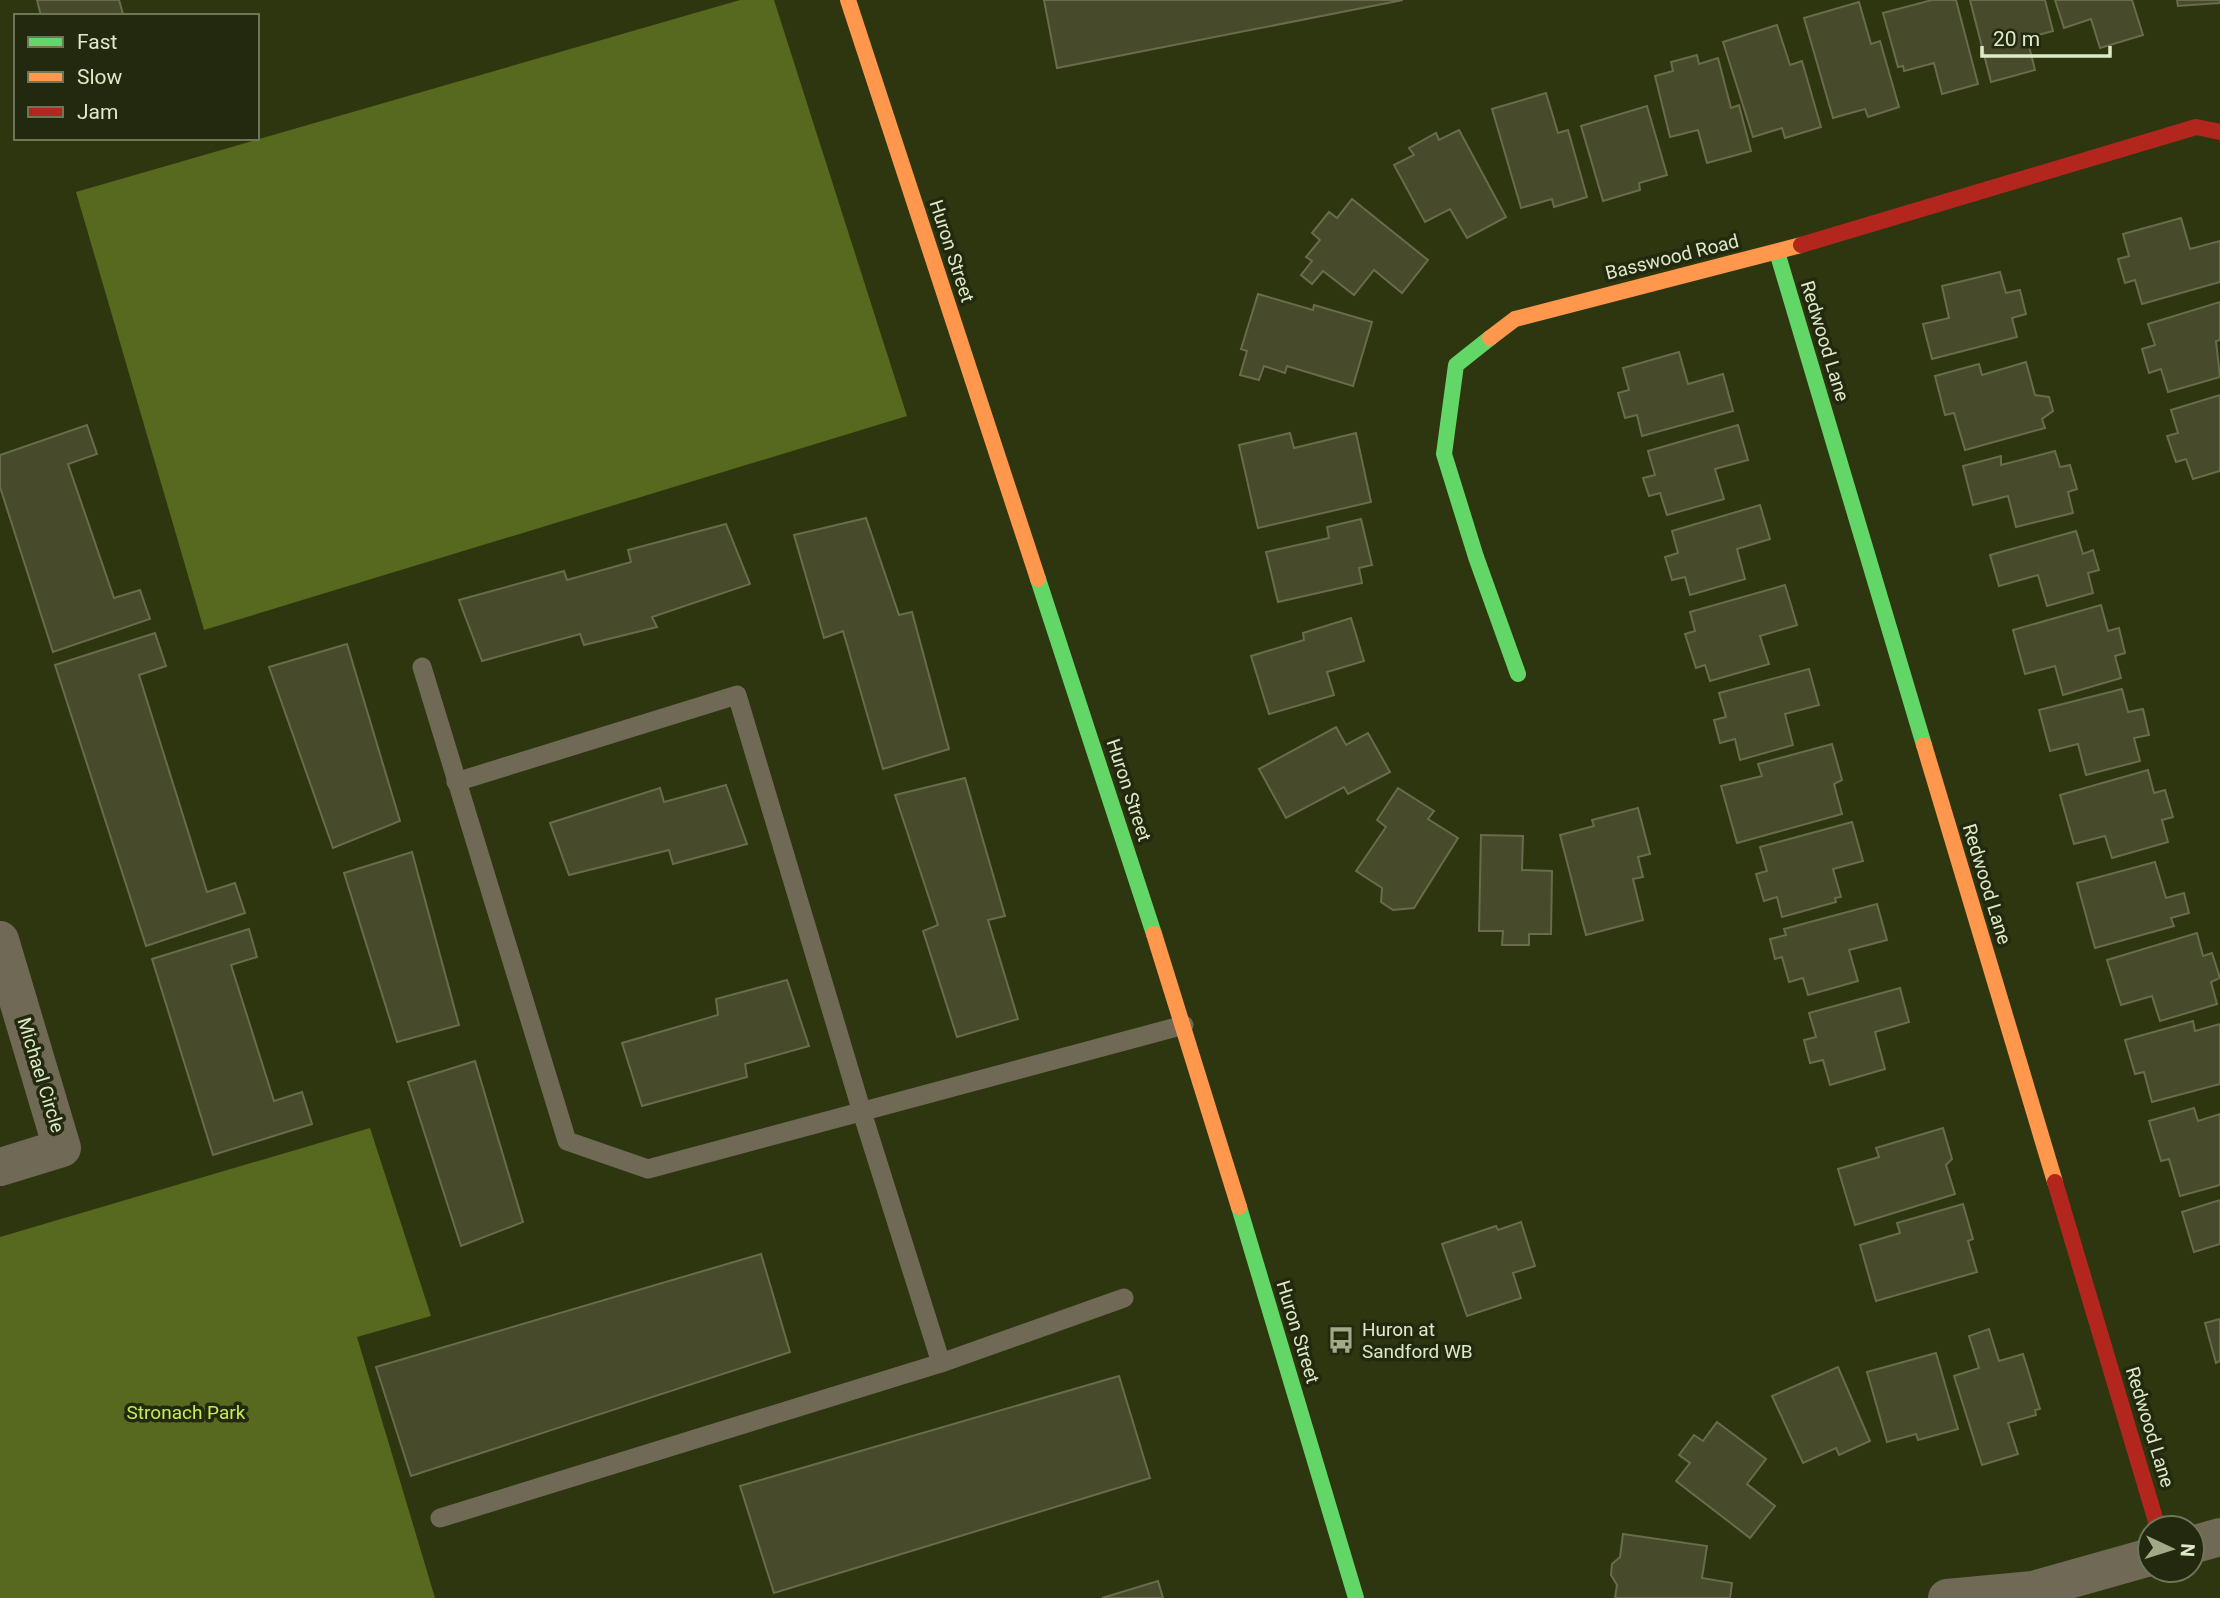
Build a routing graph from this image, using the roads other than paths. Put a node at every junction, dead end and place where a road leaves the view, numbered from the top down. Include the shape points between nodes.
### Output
1 (848, 0) edge
2 (2220, 132) edge
3 (1777, 252) junction
4 (422, 667) dead end
5 (1518, 674) dead end
6 (456, 782) junction
7 (0, 940) edge
8 (1184, 1025) junction
9 (861, 1110) junction
10 (0, 1167) edge
11 (1124, 1298) dead end
12 (941, 1363) junction
13 (2154, 1514) edge
14 (440, 1518) dead end
15 (2136, 1561) edge
16 (1356, 1598) edge
17 (1947, 1598) edge

1 - 8 street, Huron Street
2 - 3 street, Basswood Road via 2196,127
3 - 5 street, Basswood Road via 1515,319 1456,365 1444,454
3 - 13 street, Redwood Lane
4 - 6 lane
6 - 9 lane via 567,1141 648,1169
6 - 9 lane via 737,695
7 - 10 street, Michael Circle via 62,1148
8 - 9 lane
8 - 16 street, Huron Street
9 - 12 lane
11 - 12 lane
12 - 14 lane
15 - 17 street via 2033,1590

